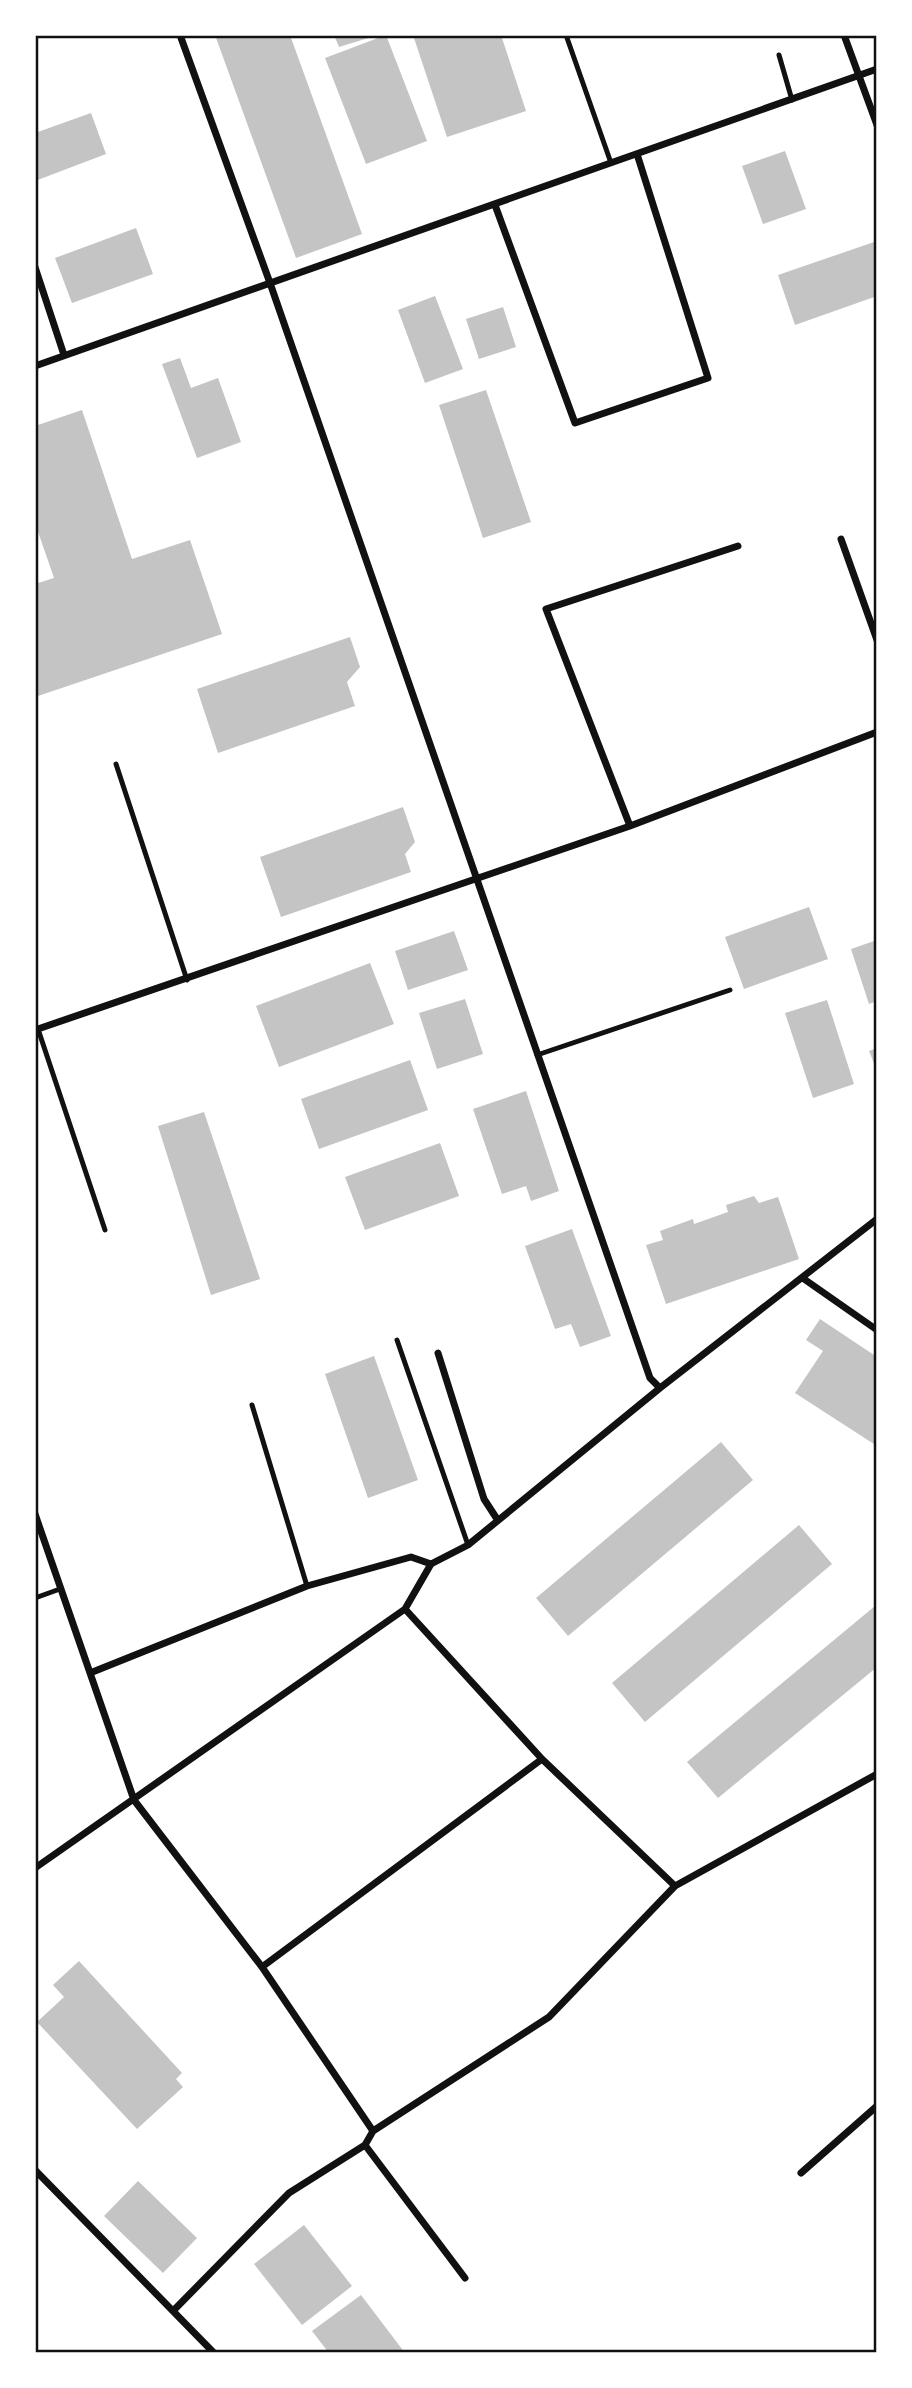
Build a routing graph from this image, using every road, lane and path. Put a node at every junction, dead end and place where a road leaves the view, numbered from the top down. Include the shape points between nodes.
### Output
1 (180, 35) edge
2 (566, 35) edge
3 (844, 35) edge
4 (779, 55) dead end
5 (877, 69) edge
6 (859, 75) junction
7 (792, 100) junction
8 (877, 125) edge
9 (637, 154) junction
10 (611, 163) junction
11 (495, 205) junction
12 (35, 267) edge
13 (270, 283) junction
14 (64, 355) junction
15 (35, 366) edge
16 (841, 539) dead end
17 (738, 546) dead end
18 (877, 640) edge
19 (877, 732) edge
20 (116, 764) dead end
21 (630, 826) junction
22 (474, 877) junction
23 (187, 980) junction
24 (730, 990) dead end
25 (37, 1029) edge
26 (536, 1055) junction
27 (877, 1219) edge
28 (105, 1230) dead end
29 (804, 1279) junction
30 (877, 1329) edge
31 (397, 1340) dead end
32 (438, 1353) dead end
33 (660, 1388) junction
34 (252, 1405) dead end
35 (35, 1514) edge
36 (497, 1519) junction
37 (467, 1545) junction
38 (431, 1564) junction
39 (307, 1586) junction
40 (60, 1590) junction
41 (35, 1598) edge
42 (405, 1609) junction
43 (90, 1673) junction
44 (542, 1759) junction
45 (877, 1774) edge
46 (134, 1800) junction
47 (35, 1868) edge
48 (675, 1886) junction
49 (262, 1967) junction
50 (877, 2106) edge
51 (373, 2131) junction
52 (365, 2145) junction
53 (35, 2169) edge
54 (801, 2173) dead end
55 (464, 2278) dead end
56 (174, 2310) junction
57 (214, 2353) edge

1 - 13 street
2 - 10 lane
3 - 6 street
4 - 7 lane
5 - 6 street
6 - 7 street
6 - 8 street
7 - 9 street
9 - 10 street
9 - 11 street via 708,378 575,424
10 - 11 street
11 - 13 street
12 - 14 street
13 - 14 street
13 - 22 street
14 - 15 street
16 - 18 street
17 - 21 street via 546,609
19 - 21 street
20 - 23 lane
21 - 22 street
22 - 23 street
22 - 26 street
23 - 25 street
24 - 26 lane
25 - 28 lane
26 - 33 street via 650,1378
27 - 29 street
29 - 30 street
29 - 33 street
31 - 37 lane
32 - 36 street via 484,1499
33 - 36 street
34 - 39 lane
35 - 40 street
36 - 37 street
37 - 38 street
38 - 39 street via 411,1557
38 - 42 street
39 - 43 street
40 - 41 lane
40 - 43 street
42 - 44 street
42 - 46 street
43 - 46 street
44 - 48 street
44 - 49 street
45 - 48 street
46 - 47 street
46 - 49 street
48 - 51 street via 549,2017
49 - 51 street
50 - 54 street
51 - 52 street
52 - 55 street
52 - 56 street via 289,2193
53 - 56 street
56 - 57 street

